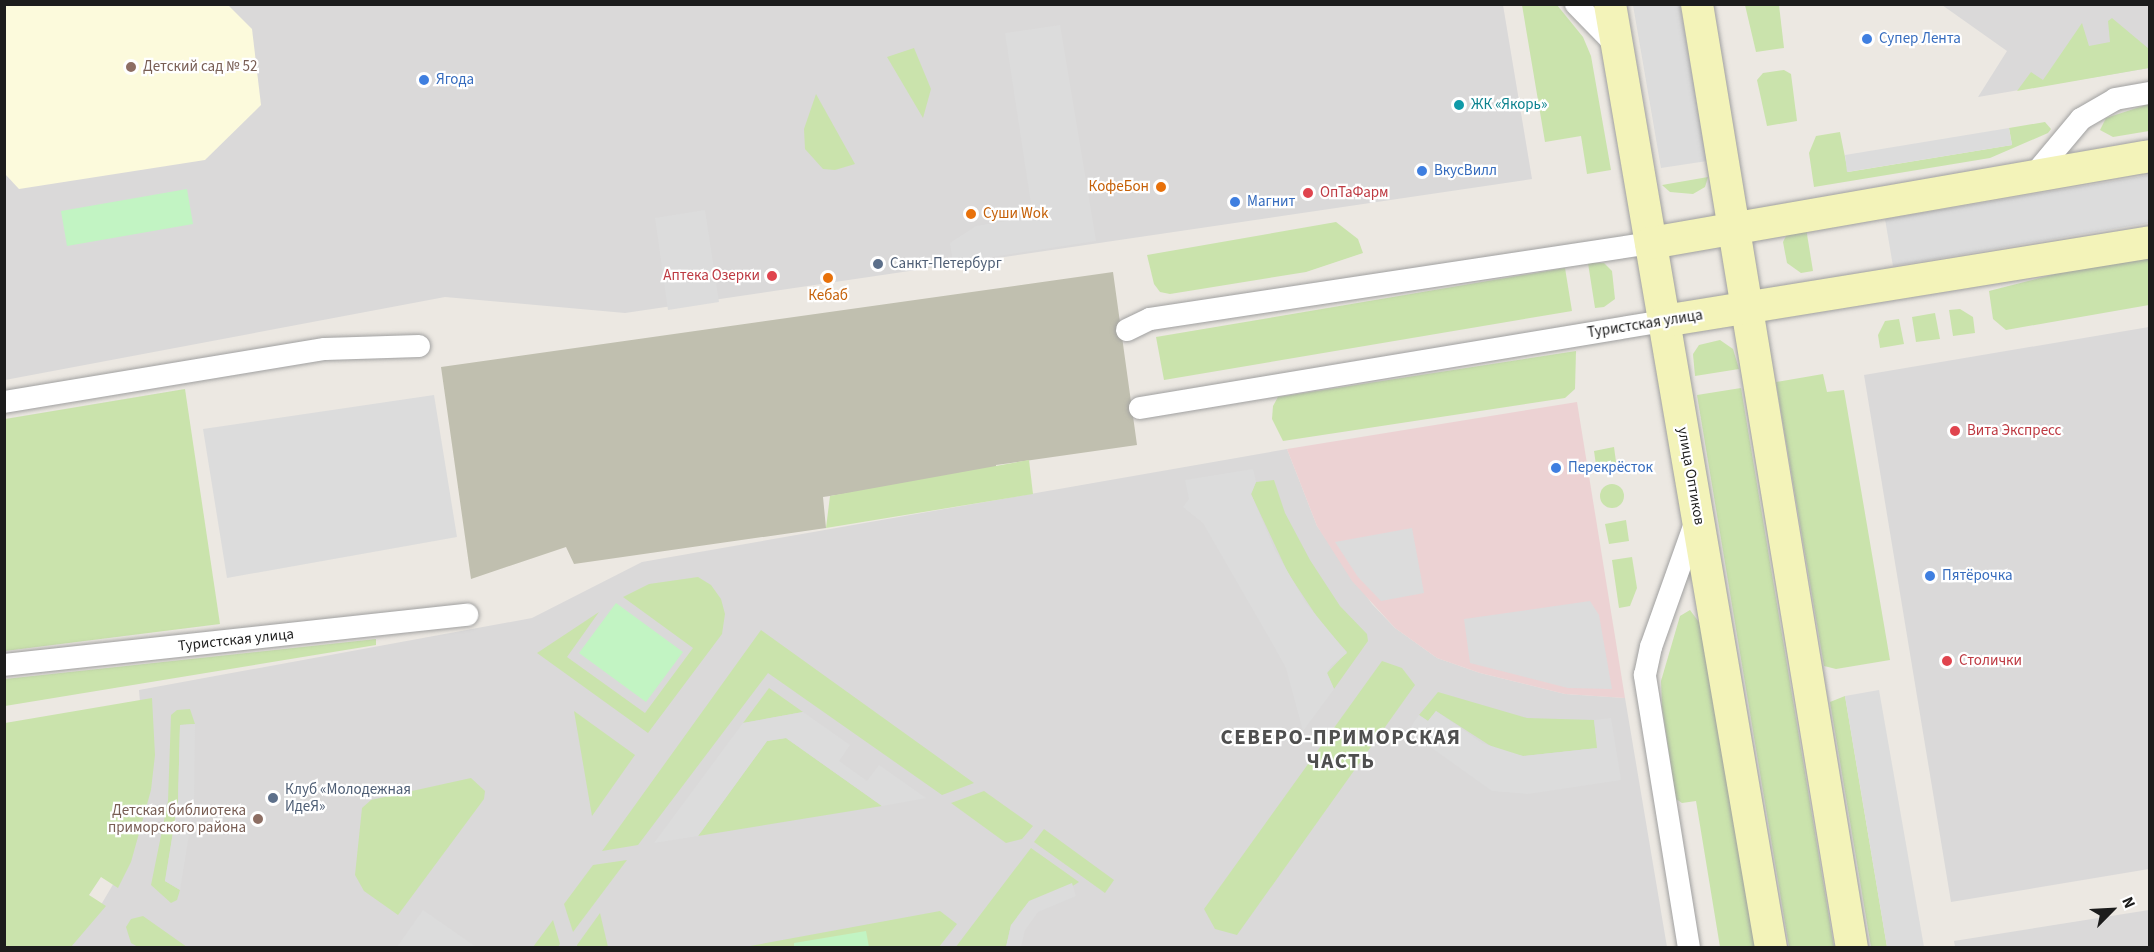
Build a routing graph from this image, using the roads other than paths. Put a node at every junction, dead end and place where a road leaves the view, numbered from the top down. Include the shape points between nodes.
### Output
1 (1576, 4) edge
2 (1610, 4) edge
3 (1697, 4) edge
4 (1617, 47) junction
5 (2150, 93) edge
6 (2150, 156) edge
7 (2034, 175) junction
8 (1735, 229) junction
9 (2150, 242) edge
10 (1651, 243) junction
11 (1747, 308) junction
12 (1664, 321) junction
13 (1127, 330) dead end
14 (419, 346) dead end
15 (4, 402) edge
16 (1140, 408) dead end
17 (1698, 517) junction
18 (467, 615) dead end
19 (4, 665) edge
20 (1689, 948) edge
21 (1771, 948) edge
22 (1852, 948) edge

1 - 4 street
2 - 4 street, улица Оптиков
3 - 8 street
4 - 10 street, улица Оптиков
5 - 7 street via 2115,99 2081,119
6 - 7 street
7 - 8 street
8 - 10 street
8 - 11 street
9 - 11 street, Туристская улица
10 - 12 street, улица Оптиков
10 - 13 street via 1150,319
11 - 12 street, Туристская улица
11 - 22 street
12 - 16 street, Туристская улица
12 - 17 street, улица Оптиков
14 - 15 street via 325,349
17 - 20 street via 1651,647 1645,675
17 - 21 street, улица Оптиков
18 - 19 street, Туристская улица

